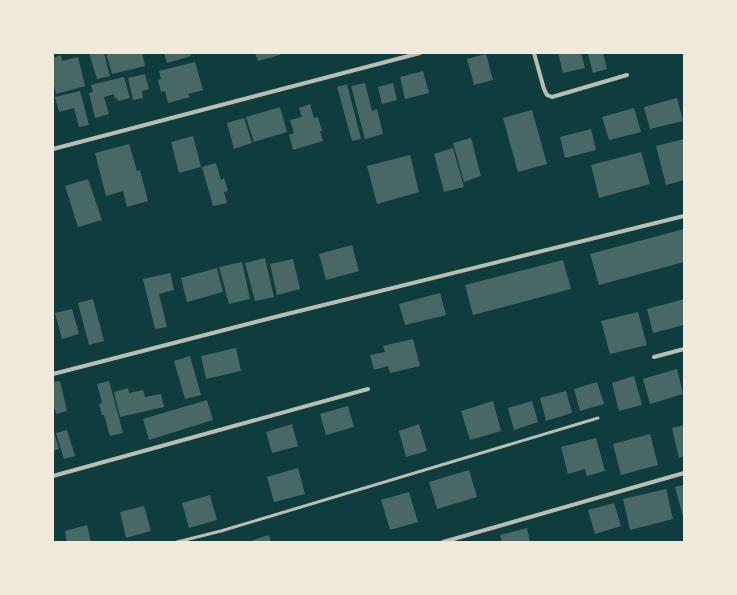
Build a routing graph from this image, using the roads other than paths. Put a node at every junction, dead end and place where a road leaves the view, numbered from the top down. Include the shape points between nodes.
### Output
1 (420, 53) edge
2 (534, 53) edge
3 (627, 75) dead end
4 (53, 149) edge
5 (684, 216) edge
6 (684, 349) edge
7 (654, 357) dead end
8 (53, 374) edge
9 (368, 389) dead end
10 (598, 418) dead end
11 (684, 473) edge
12 (53, 476) edge
13 (178, 542) edge
14 (443, 542) edge

1 - 4 street
2 - 3 street via 544,89 547,95 552,97
5 - 8 street
6 - 7 street
9 - 12 street
10 - 13 lane
11 - 14 street

